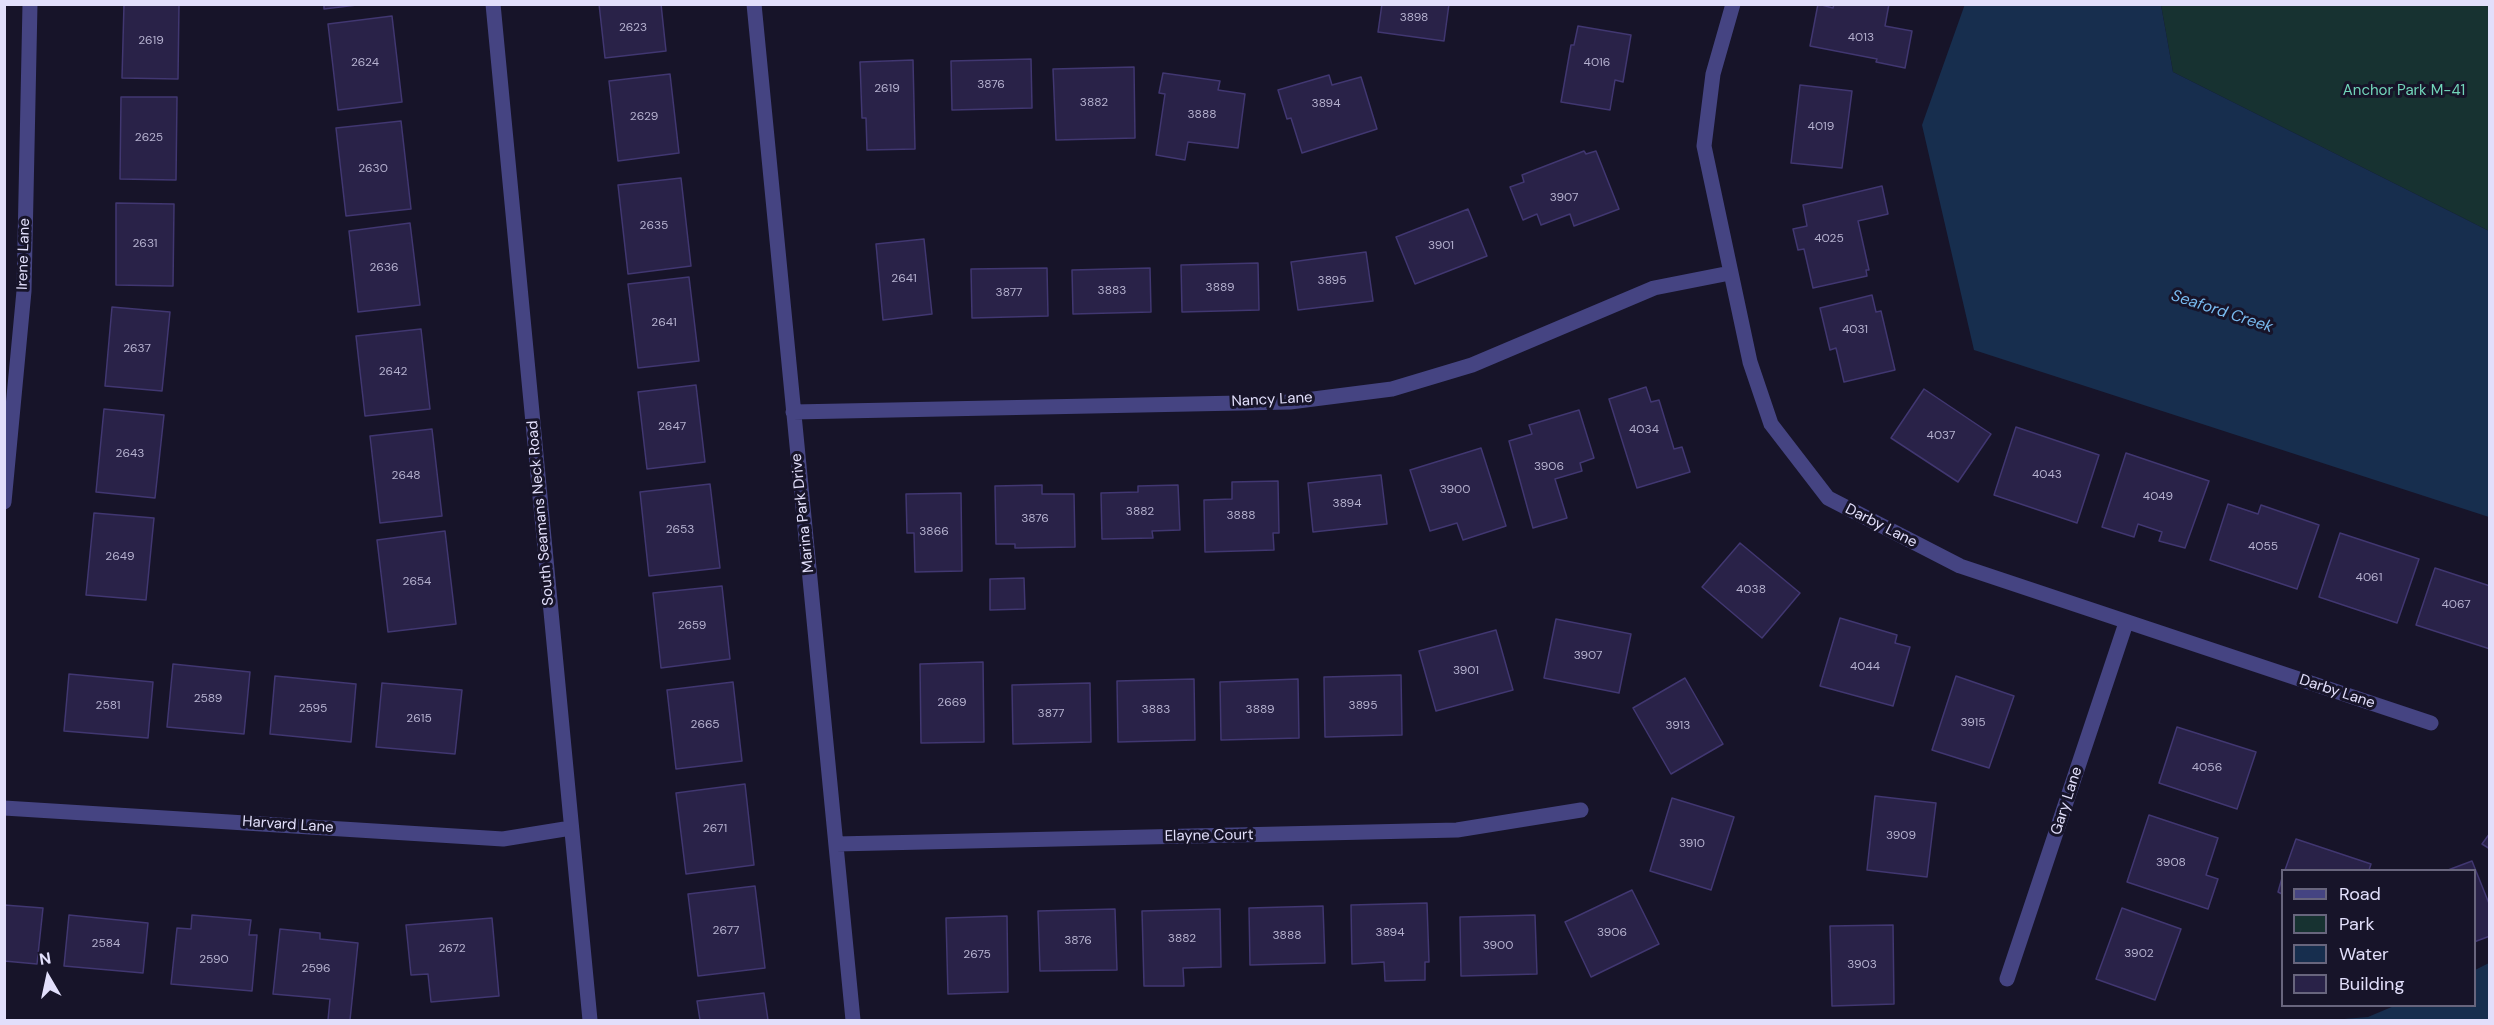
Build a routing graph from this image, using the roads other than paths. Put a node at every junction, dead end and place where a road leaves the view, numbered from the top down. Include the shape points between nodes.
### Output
1 (30, 4) edge
2 (493, 4) edge
3 (754, 4) edge
4 (1733, 4) edge
5 (1730, 273) junction
6 (794, 412) junction
7 (4, 502) edge
8 (2126, 623) junction
9 (2431, 723) dead end
10 (4, 808) edge
11 (1581, 810) dead end
12 (571, 828) junction
13 (836, 844) junction
14 (2007, 979) dead end
15 (590, 1020) edge
16 (853, 1020) edge

1 - 7 street, Irene Lane via 24,291
2 - 12 street, South Seamans Neck Road
3 - 6 street, Marina Park Drive
4 - 5 street, Darby Lane via 1713,74 1704,146
5 - 6 street, Nancy Lane via 1654,288 1472,365 1392,389 1290,402
5 - 8 street, Darby Lane via 1750,362 1771,424 1828,498 1960,566
6 - 13 street, Marina Park Drive
8 - 9 street, Darby Lane
8 - 14 street, Gary Lane
10 - 12 street, Harvard Lane via 502,838
11 - 13 street, Elayne Court via 1457,830
12 - 15 street, South Seamans Neck Road
13 - 16 street, Marina Park Drive

